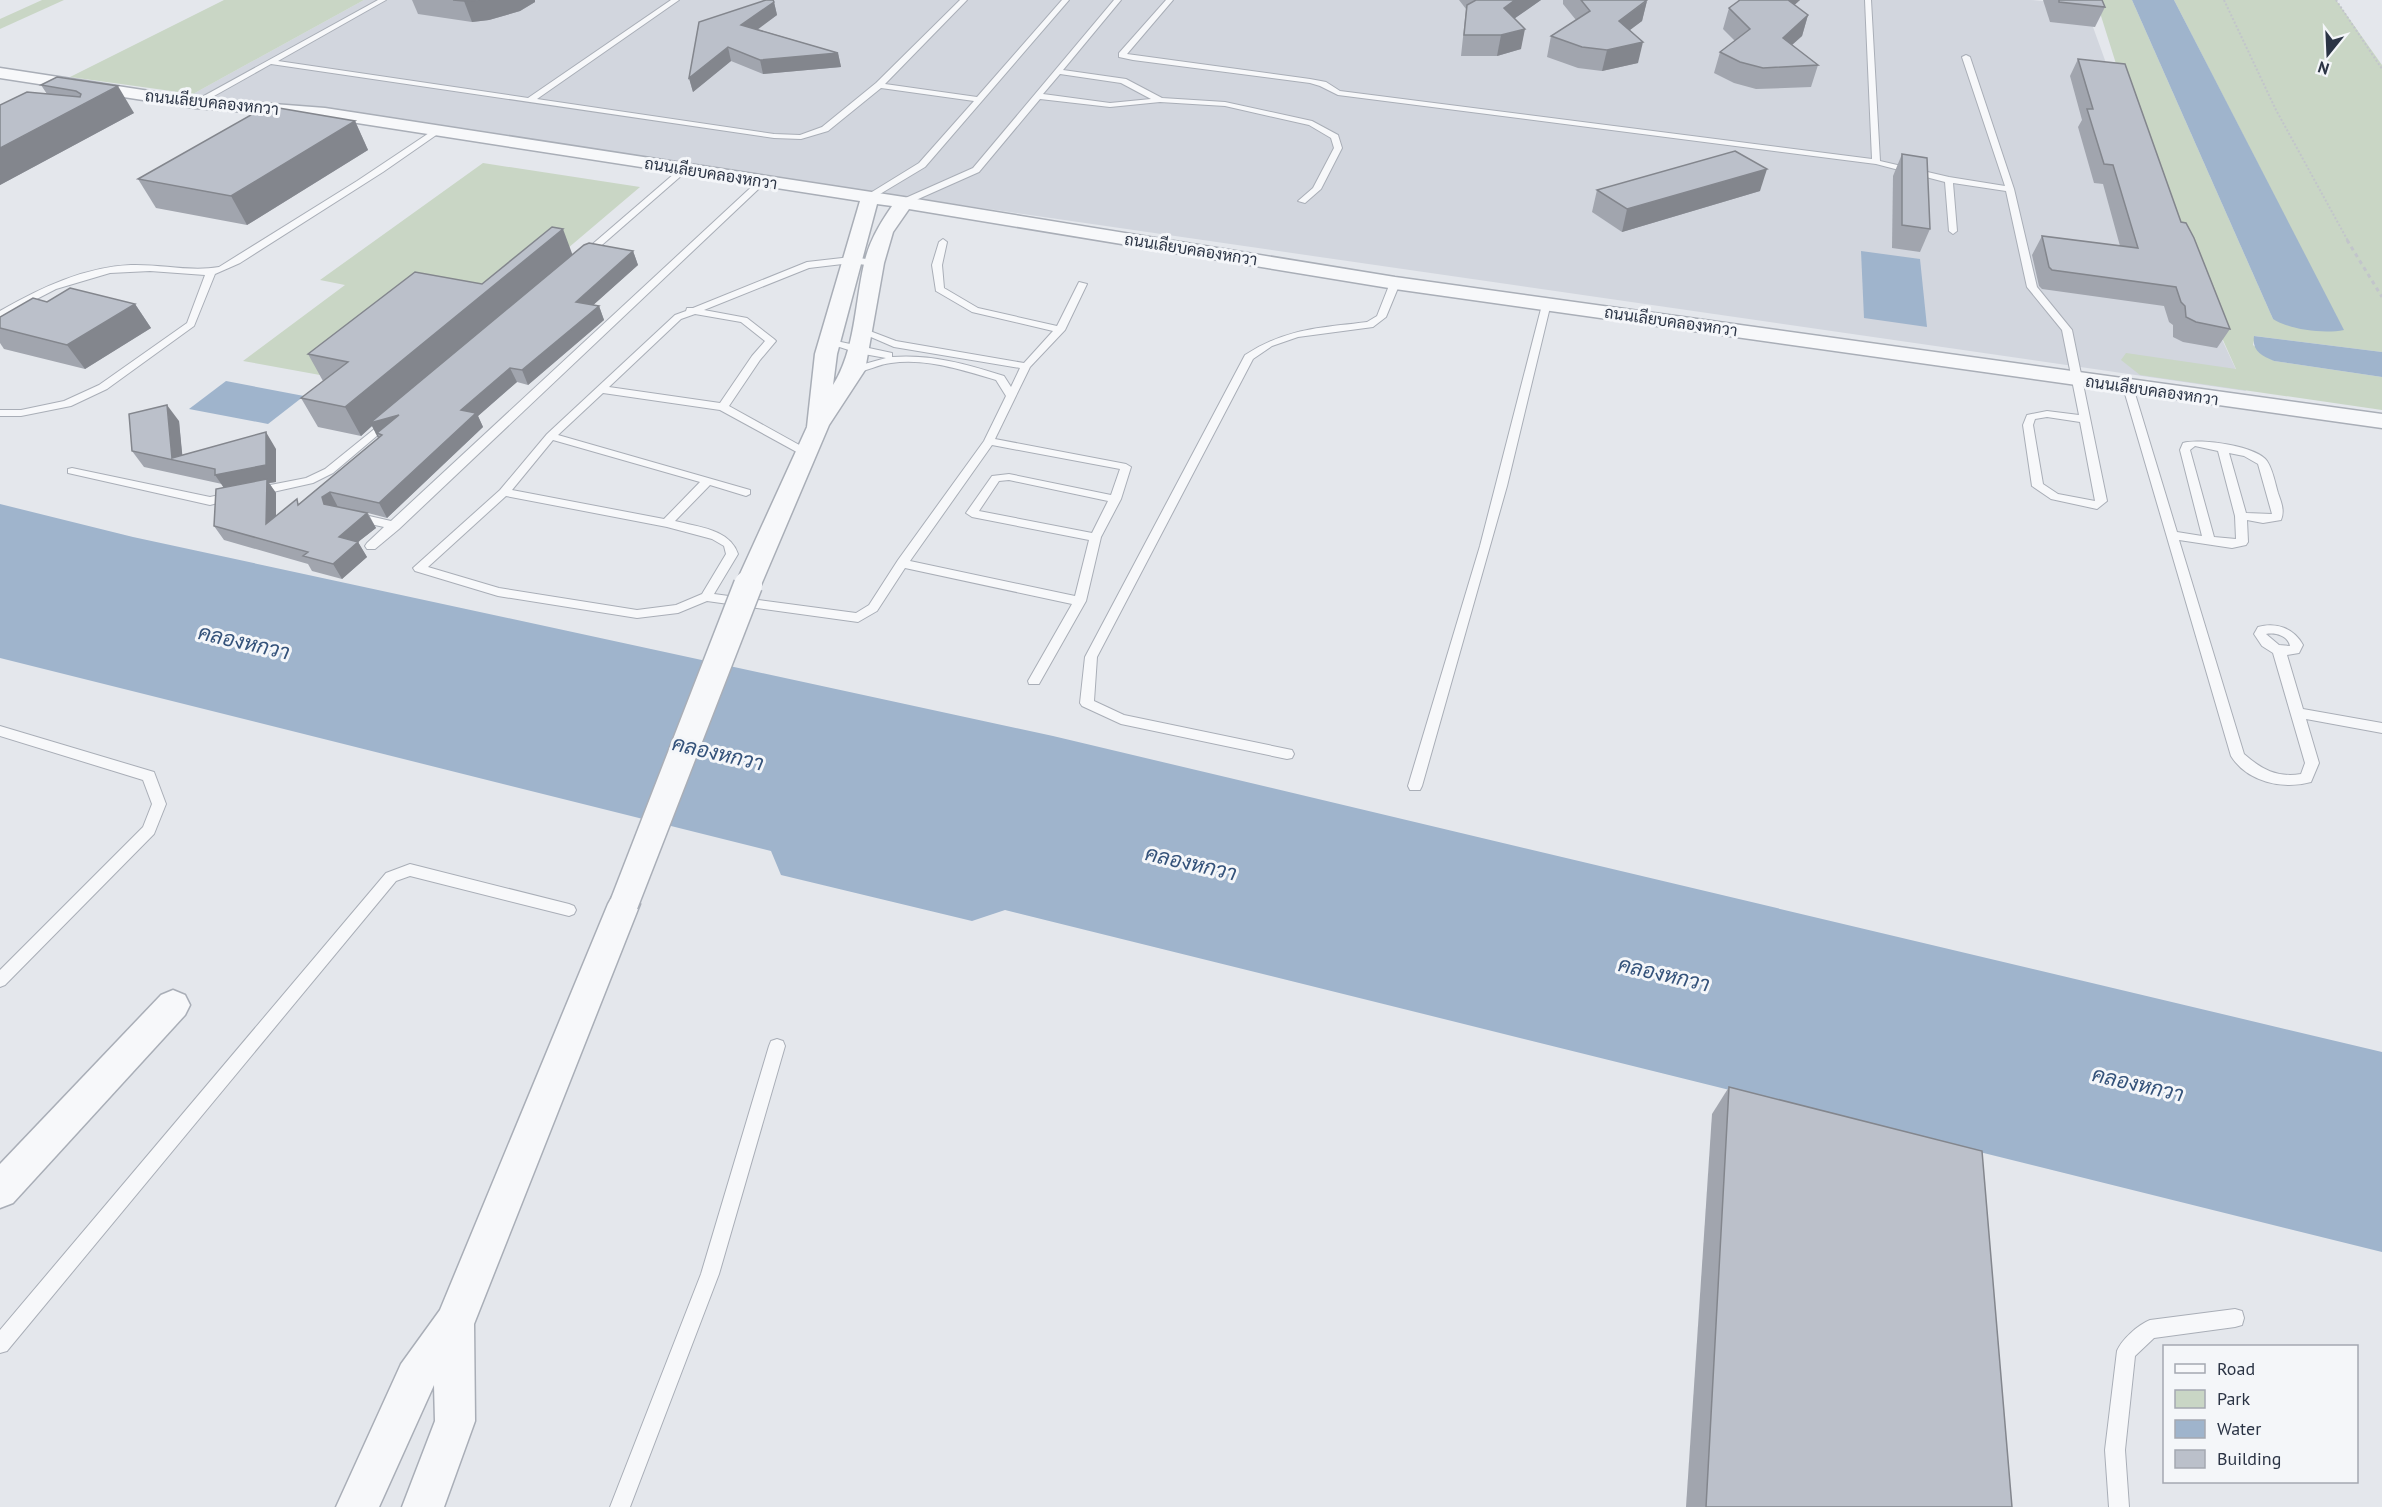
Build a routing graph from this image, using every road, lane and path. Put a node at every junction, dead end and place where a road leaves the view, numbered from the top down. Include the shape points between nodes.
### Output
1 (383, 0) edge
2 (676, 0) edge
3 (964, 0) edge
4 (1066, 0) edge
5 (1118, 0) edge
6 (1170, 0) edge
7 (1868, 0) edge
8 (2224, 0) edge
9 (2336, 0) edge
10 (1966, 57) dead end
11 (271, 62) junction
12 (2382, 69) edge
13 (1058, 72) junction
14 (0, 73) edge
15 (879, 86) junction
16 (1038, 96) junction
17 (977, 99) junction
18 (530, 100) junction
19 (1160, 100) junction
20 (195, 103) junction
21 (438, 131) junction
22 (1876, 162) junction
23 (685, 169) junction
24 (1949, 180) junction
25 (763, 181) junction
26 (2010, 189) junction
27 (870, 197) junction
28 (1302, 201) dead end
29 (904, 202) junction
30 (1953, 231) dead end
31 (943, 242) dead end
32 (851, 260) junction
33 (874, 263) junction
34 (573, 266) edge
35 (212, 270) junction
36 (1395, 282) junction
37 (1082, 284) dead end
38 (2382, 297) edge
39 (1546, 303) junction
40 (690, 310) junction
41 (0, 315) edge
42 (1060, 330) junction
43 (830, 341) junction
44 (859, 349) junction
45 (899, 357) junction
46 (1026, 366) junction
47 (2078, 380) junction
48 (2128, 387) junction
49 (599, 389) junction
50 (1011, 396) junction
51 (723, 407) junction
52 (399, 412) edge
53 (0, 413) edge
54 (2084, 418) junction
55 (2382, 421) edge
56 (818, 427) junction
57 (551, 436) junction
58 (988, 441) junction
59 (2222, 447) junction
60 (808, 453) junction
61 (72, 471) dead end
62 (707, 482) junction
63 (504, 492) junction
64 (746, 492) dead end
65 (1115, 499) junction
66 (349, 515) edge
67 (2241, 516) junction
68 (666, 523) junction
69 (394, 526) junction
70 (2173, 535) junction
71 (1095, 537) junction
72 (2209, 542) junction
73 (371, 546) dead end
74 (902, 563) junction
75 (706, 597) junction
76 (1080, 601) junction
77 (2279, 650) dead end
78 (1034, 681) dead end
79 (2297, 713) junction
80 (2382, 728) edge
81 (0, 731) edge
82 (1287, 754) dead end
83 (1415, 786) dead end
84 (569, 910) dead end
85 (0, 980) edge
86 (173, 1005) dead end
87 (777, 1046) dead end
88 (0, 1190) edge
89 (2235, 1318) dead end
90 (454, 1324) junction
91 (0, 1344) edge
92 (357, 1507) edge
93 (423, 1507) edge
94 (620, 1507) edge
95 (2120, 1507) edge

1 - 11 lane
2 - 18 lane
3 - 15 lane
4 - 17 lane
5 - 13 lane
6 - 22 lane via 1122,54 1310,81 1338,93
7 - 22 lane
8 - 38 path via 2251,66 2358,262
9 - 12 path
10 - 26 lane
11 - 18 lane
11 - 20 lane
13 - 16 lane
13 - 19 lane via 1123,81
14 - 20 street, ถนนเลียบคลองหกวา via 69,87
15 - 17 lane
15 - 18 lane via 825,129 801,137
16 - 19 lane via 1110,105
16 - 29 lane via 975,170
17 - 27 lane via 922,165
19 - 28 lane via 1225,104 1312,123 1335,137 1338,148 1317,189
20 - 21 street, ถนนเลียบคลองหกวา via 325,113
21 - 23 street, ถนนเลียบคลองหกวา
21 - 35 lane via 338,198 222,268
22 - 24 lane
23 - 25 street, ถนนเลียบคลองหกวา
23 - 34 lane
24 - 26 lane
24 - 30 lane
25 - 27 street, ถนนเลียบคลองหกวา
25 - 69 lane
26 - 47 lane via 2032,287 2067,330
27 - 29 street, ถนนเลียบคลองหกวา
27 - 32 street
29 - 33 street via 884,232
29 - 36 street, ถนนเลียบคลองหกวา
31 - 42 lane via 937,265 939,289 975,310
32 - 33 lane
32 - 40 lane via 807,265
32 - 43 street
33 - 44 street
35 - 41 lane via 190,274 113,268 33,295
35 - 53 lane via 191,324 103,387 67,404
36 - 39 street, ถนนเลียบคลองหกวา
36 - 82 lane via 1381,317 1370,325 1296,334 1249,357 1091,657 1087,703 1121,719
37 - 42 lane
39 - 47 street, ถนนเลียบคลองหกวา
39 - 83 lane via 1531,375 1477,577
40 - 49 lane via 678,316
40 - 51 lane via 744,320 771,341
42 - 46 lane
43 - 44 lane
43 - 56 street
44 - 45 lane
44 - 45 lane via 876,360
44 - 46 lane via 894,344
44 - 56 street
45 - 50 lane via 961,366 1000,378
46 - 50 lane
47 - 48 street, ถนนเลียบคลองหกวา
47 - 54 lane
48 - 55 street, ถนนเลียบคลองหกวา
48 - 70 lane
49 - 51 lane
49 - 57 lane
50 - 58 lane
51 - 60 lane
52 - 61 lane via 329,471 309,481 210,501
54 - 54 lane via 2047,414 2031,417 2028,425 2038,486 2055,497 2097,505 2101,501
56 - 60 street
57 - 62 lane
57 - 63 lane
58 - 65 lane via 1126,467
58 - 74 lane
59 - 67 lane
59 - 67 lane via 2247,453 2263,463 2278,510 2277,517
59 - 72 lane via 2195,443 2185,450
60 - 90 street, bridge via 748,585
62 - 64 lane
62 - 68 lane
63 - 68 lane
63 - 75 lane via 419,568 498,592 637,614 678,609
65 - 71 lane
65 - 71 lane via 1009,477 996,478 972,513
66 - 69 lane
67 - 72 lane via 2242,542
68 - 75 lane via 716,536 729,544 732,554
69 - 73 lane
70 - 72 lane
70 - 79 lane via 2238,756 2268,779 2291,782 2306,778 2312,763
71 - 76 lane
74 - 75 lane via 873,609 858,618
74 - 76 lane
76 - 78 lane
77 - 79 lane
79 - 80 lane
81 - 85 lane via 149,776 159,804 149,830
84 - 91 lane via 410,870 391,877
86 - 88 street
87 - 94 lane via 710,1274
89 - 95 lane via 2150,1329 2126,1351 2115,1450
90 - 92 street via 415,1378
90 - 93 street via 455,1421

